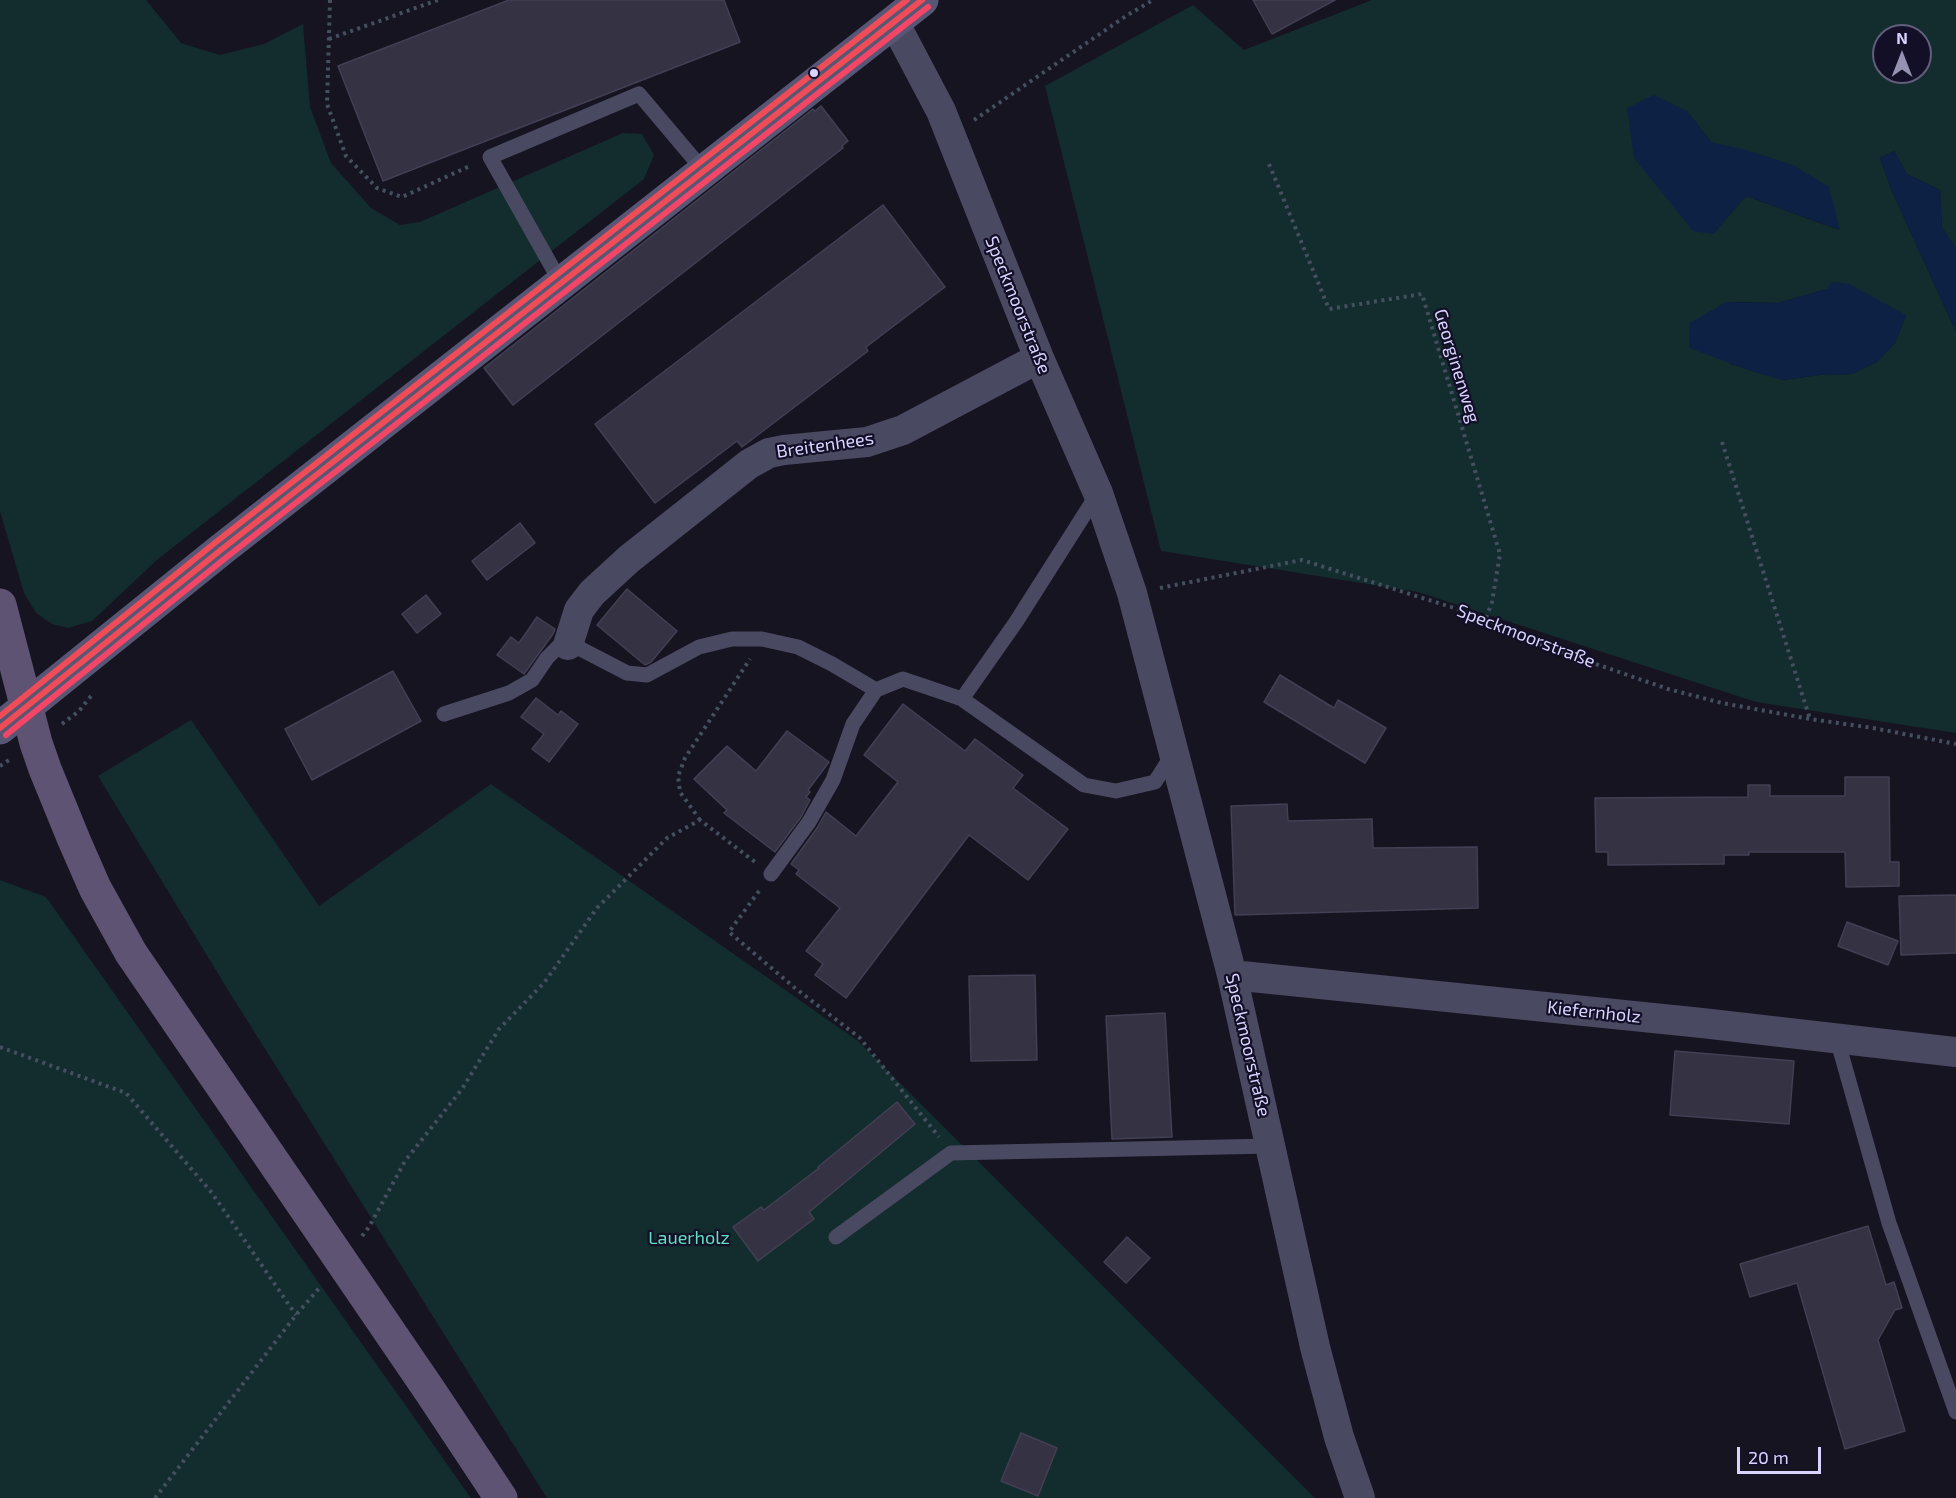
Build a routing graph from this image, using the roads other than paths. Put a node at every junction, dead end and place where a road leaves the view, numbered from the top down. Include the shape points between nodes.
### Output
1 (922, 0) edge
2 (893, 11) edge
3 (704, 171) junction
4 (561, 283) junction
5 (1039, 358) junction
6 (1098, 493) junction
7 (0, 605) edge
8 (568, 645) junction
9 (876, 690) junction
10 (962, 699) junction
11 (27, 708) junction
12 (444, 714) dead end
13 (0, 728) edge
14 (1174, 752) junction
15 (771, 874) road end
16 (1232, 975) junction
17 (1838, 1039) junction
18 (1956, 1052) edge
19 (1270, 1146) junction
20 (836, 1237) dead end
21 (1956, 1412) edge
22 (501, 1498) edge
23 (1360, 1498) edge

1 - 2 street
2 - 3 street
2 - 5 street, Speckmoorstraße via 941,111
3 - 4 street
3 - 4 lane via 639,94 490,157
4 - 11 street
5 - 6 street, Speckmoorstraße
5 - 8 street, Breitenhees via 903,429 867,442 769,453 750,464 628,559 592,593 579,610
6 - 10 lane
6 - 14 street, Speckmoorstraße via 1132,593
7 - 11 main road
8 - 9 lane via 627,673 647,675 699,647 732,639 762,639 798,647
8 - 12 lane via 559,646 532,680 509,693
9 - 10 lane via 903,680
9 - 15 lane via 853,724 833,780 819,805
10 - 14 lane via 1084,785 1116,791 1155,782
11 - 13 street
11 - 22 main road via 36,743 74,840 131,953
14 - 16 street, Speckmoorstraße
16 - 17 street, Kiefernholz
16 - 19 street, Speckmoorstraße
17 - 18 street, Kiefernholz
17 - 21 lane via 1889,1223
19 - 20 lane via 951,1153
19 - 23 street, Speckmoorstraße via 1315,1347

